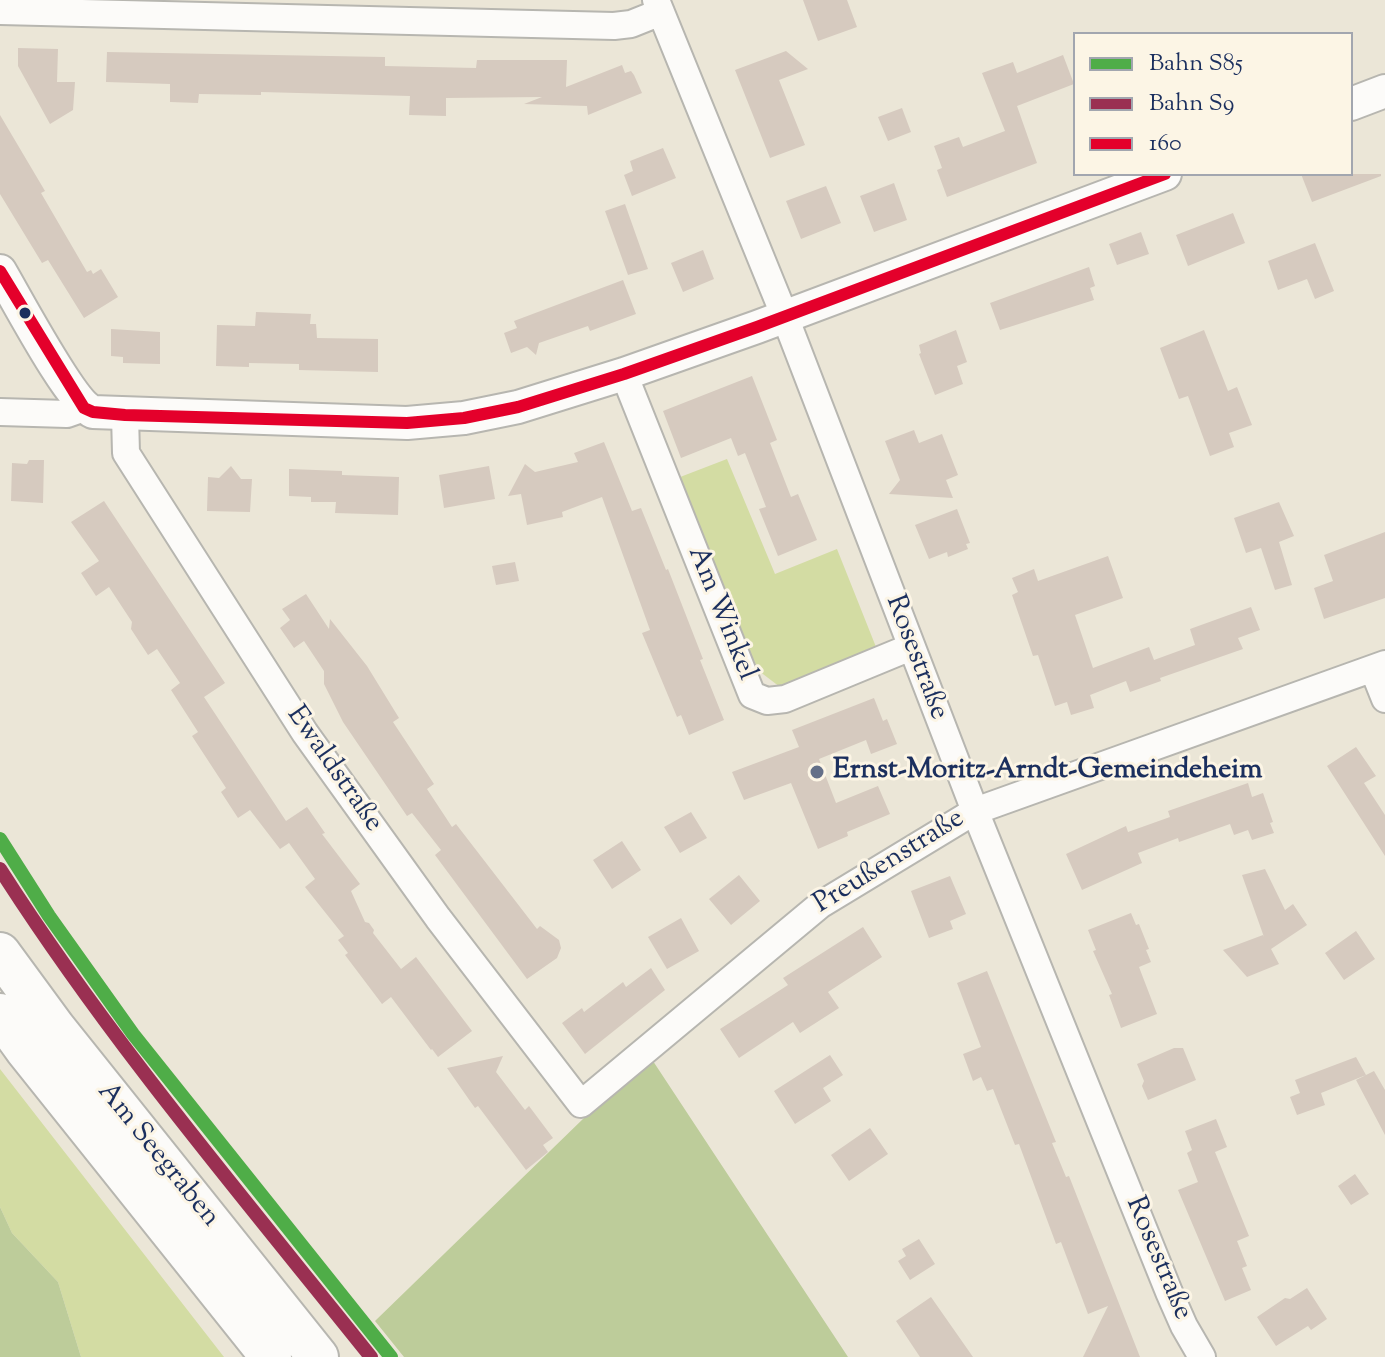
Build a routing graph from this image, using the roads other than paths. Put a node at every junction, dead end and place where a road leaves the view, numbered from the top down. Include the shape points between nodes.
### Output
1 (658, 6) edge
2 (0, 11) edge
3 (1385, 91) edge
4 (1353, 103) edge
5 (1160, 176) edge
6 (0, 271) edge
7 (785, 317) junction
8 (624, 374) junction
9 (84, 408) junction
10 (0, 412) edge
11 (125, 415) junction
12 (911, 647) junction
13 (1379, 667) edge
14 (1385, 699) edge
15 (975, 811) junction
16 (0, 953) edge
17 (0, 1014) edge
18 (581, 1104) joint
19 (271, 1357) edge
20 (318, 1357) edge
21 (1202, 1357) edge

1 - 2 street via 631,24 614,26
1 - 7 street, Rosestraße
3 - 4 street
5 - 7 street
6 - 9 street
7 - 8 street
7 - 12 street, Rosestraße
8 - 11 street via 518,407 407,423
8 - 12 street, Am Winkel via 752,695 767,701 785,699
9 - 10 street via 67,414
9 - 11 street
11 - 18 street, Ewaldstraße via 126,453 305,733
12 - 15 street, Rosestraße
13 - 14 street
13 - 15 street, Preußenstraße
15 - 18 street, Preußenstraße via 820,905
15 - 21 street, Rosestraße via 1169,1292
16 - 20 main road, Am Seegraben
17 - 19 main road, Am Seegraben

